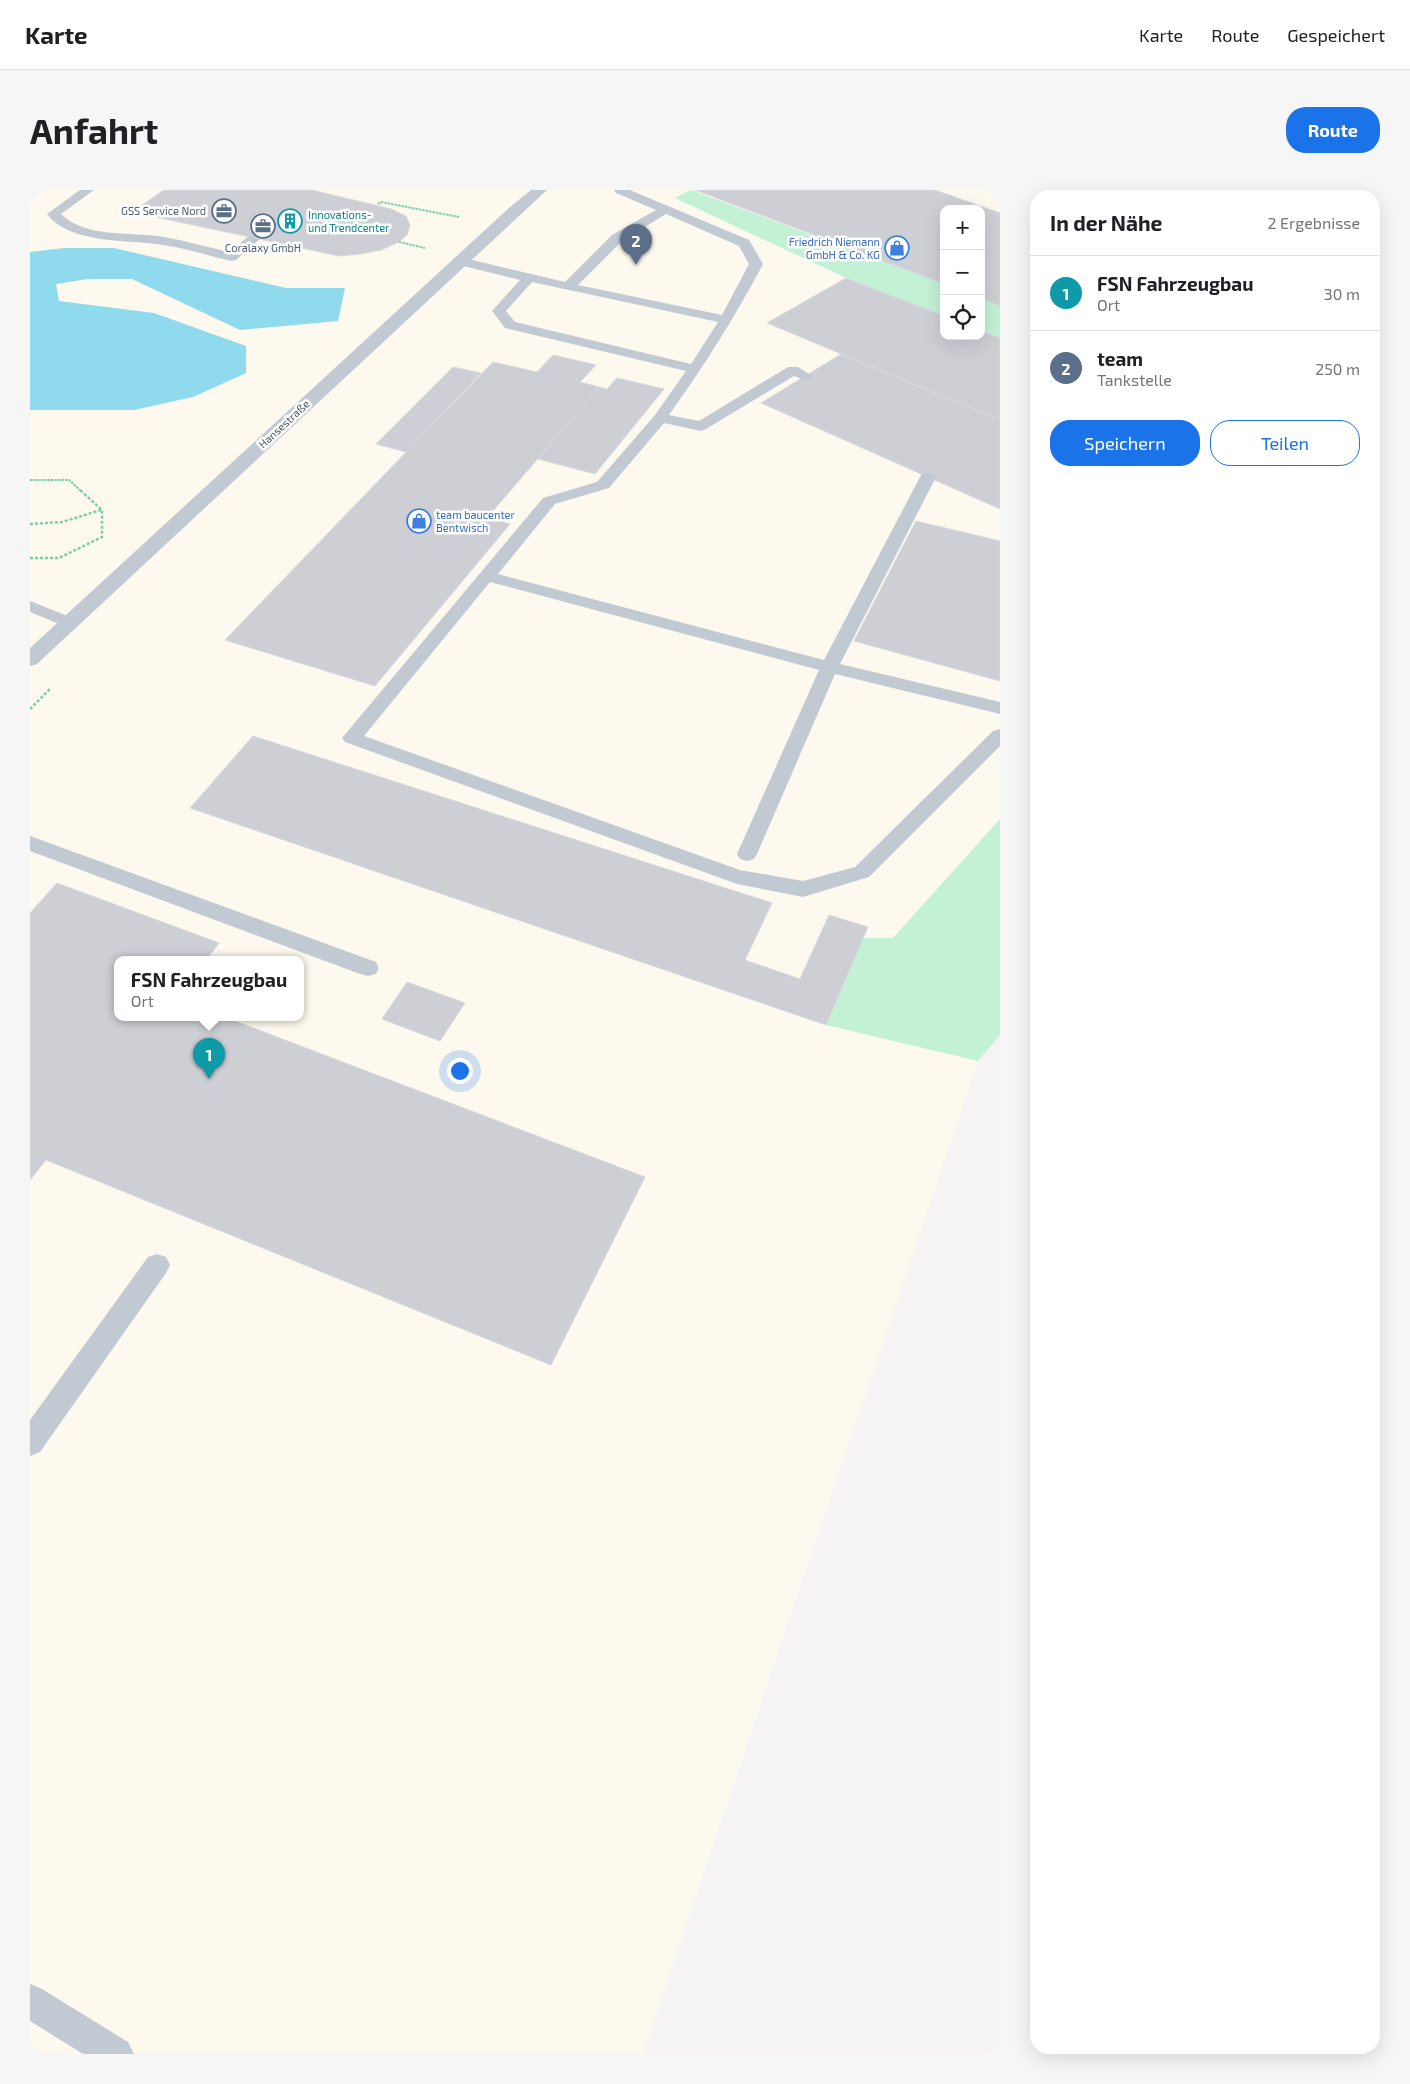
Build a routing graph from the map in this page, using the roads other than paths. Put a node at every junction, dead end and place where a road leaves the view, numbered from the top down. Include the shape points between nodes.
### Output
1 (88, 190) edge
2 (540, 190) edge
3 (620, 190) edge
4 (666, 209) junction
5 (254, 239) dead end
6 (460, 261) junction
7 (529, 278) junction
8 (568, 287) junction
9 (726, 320) junction
10 (695, 368) junction
11 (805, 376) dead end
12 (660, 418) junction
13 (928, 477) dead end
14 (486, 576) junction
15 (30, 606) edge
16 (69, 622) junction
17 (30, 659) edge
18 (829, 667) junction
19 (1000, 708) edge
20 (1000, 735) edge
21 (30, 843) edge
22 (747, 854) dead end
23 (368, 968) dead end
24 (157, 1265) dead end
25 (30, 1443) edge
26 (30, 2001) edge
27 (116, 2054) edge

1 - 5 lane via 53,214 66,226 93,234 164,241 231,257
2 - 6 street, Hansestraße
3 - 4 lane
4 - 8 lane via 617,238
4 - 9 lane via 744,243 756,264
6 - 7 lane
6 - 16 street, Hansestraße
7 - 8 lane
7 - 10 lane via 499,311 510,325
8 - 9 lane
9 - 10 lane
10 - 12 lane
11 - 12 lane via 793,370 701,426
12 - 14 lane via 603,485 548,501
13 - 18 lane
14 - 18 lane
14 - 20 lane via 352,738 737,877 803,889 862,872
15 - 16 lane
16 - 17 street, Hansestraße
18 - 19 lane
18 - 22 lane
21 - 23 lane
24 - 25 lane
26 - 27 lane

